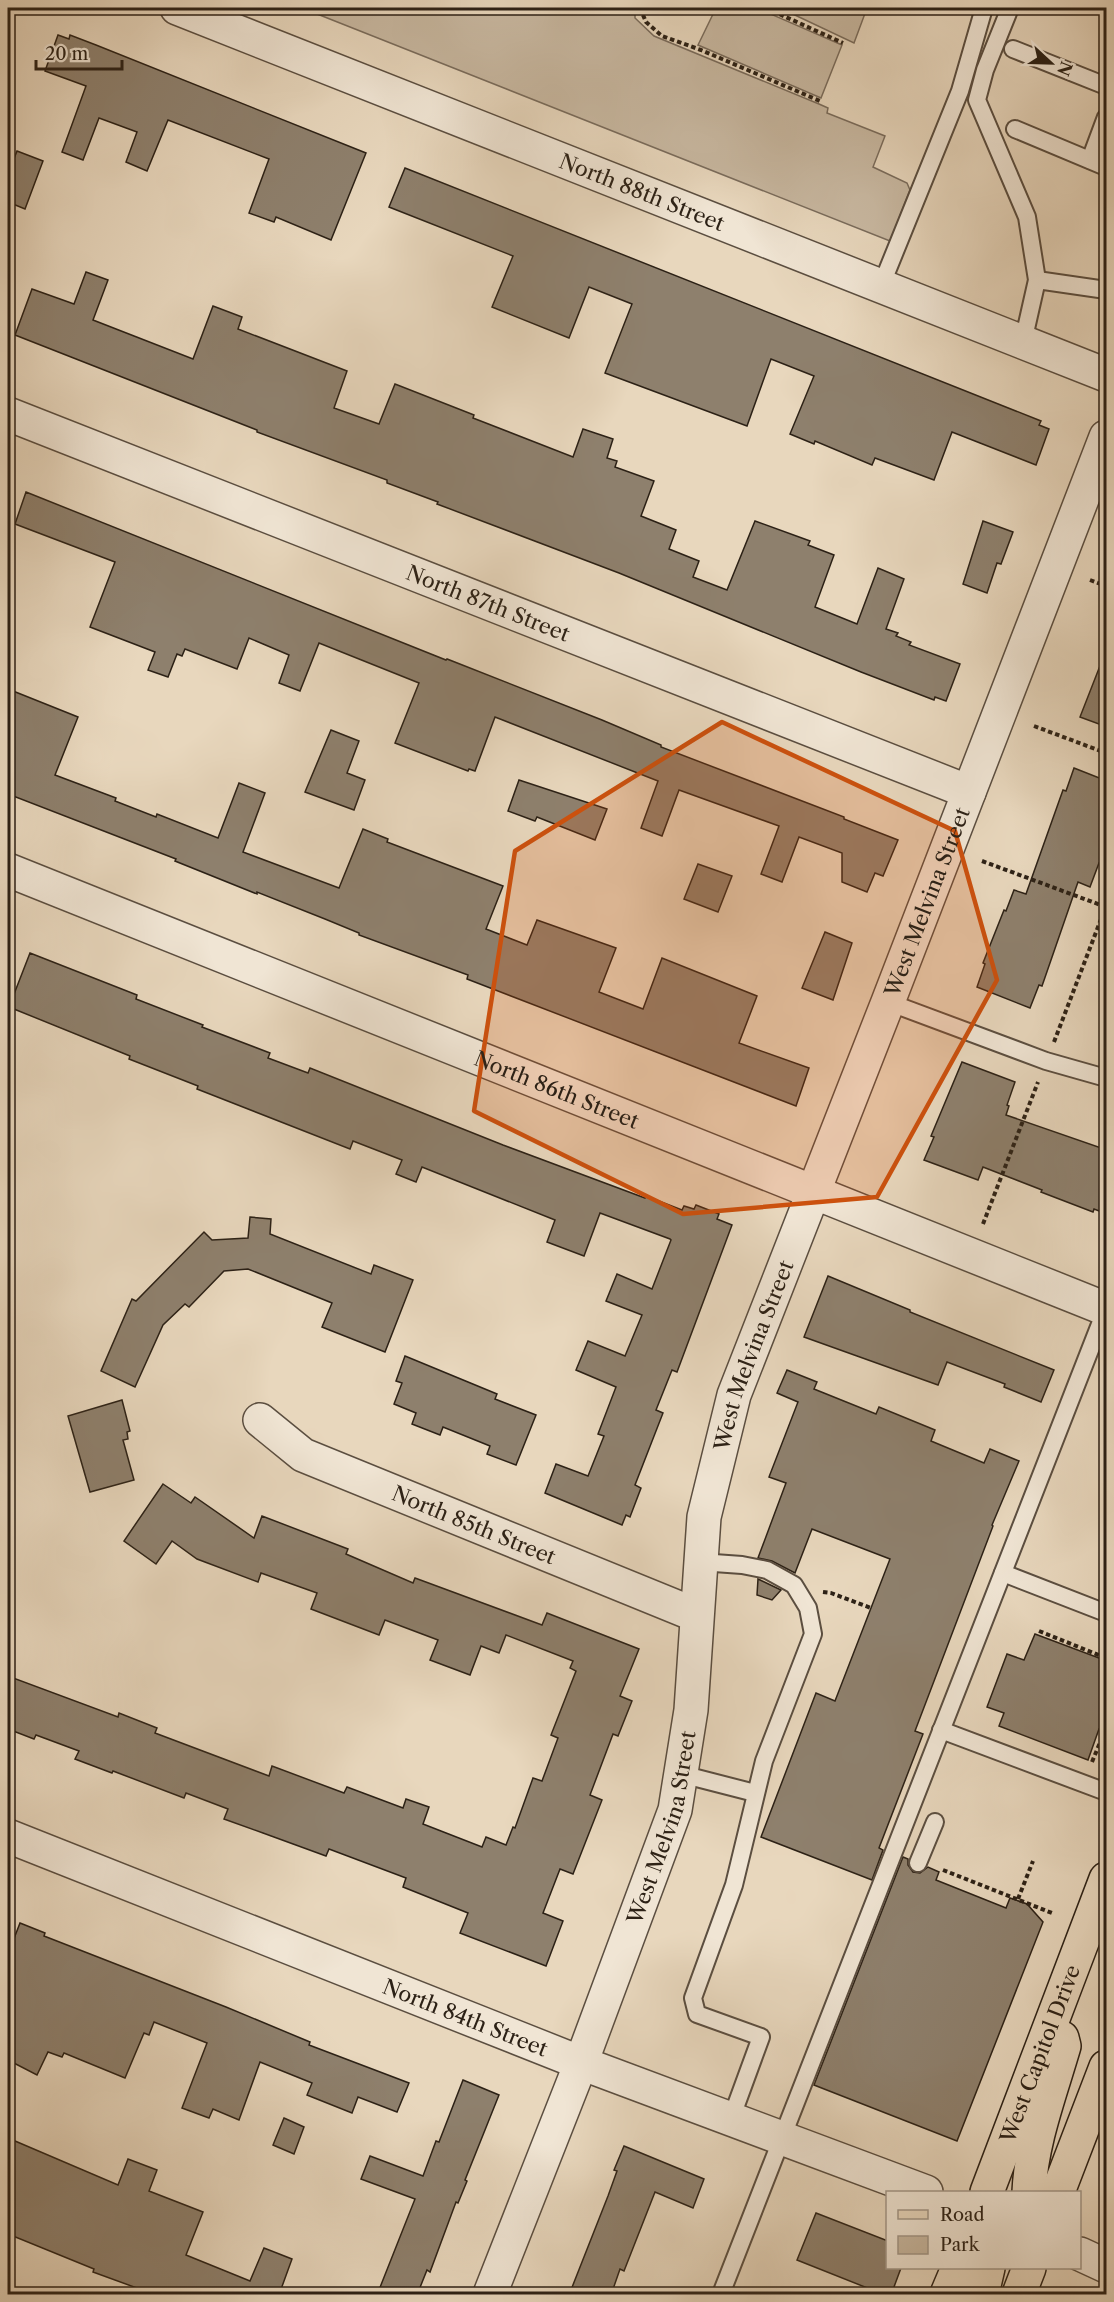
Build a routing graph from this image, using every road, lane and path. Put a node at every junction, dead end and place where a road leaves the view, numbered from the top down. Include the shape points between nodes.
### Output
1 (177, 8) edge
2 (640, 8) edge
3 (766, 8) edge
4 (984, 8) edge
5 (1010, 8) edge
6 (843, 42) dead end
7 (1013, 49) dead end
8 (1107, 86) edge
9 (820, 101) dead end
10 (1107, 117) edge
11 (1015, 129) dead end
12 (1090, 160) junction
13 (1107, 167) edge
14 (1037, 280) junction
15 (881, 286) junction
16 (1107, 290) edge
17 (1023, 342) junction
18 (1107, 375) edge
19 (8, 414) edge
20 (1107, 436) edge
21 (1090, 580) dead end
22 (1107, 586) edge
23 (1034, 726) dead end
24 (1107, 753) edge
25 (969, 792) junction
26 (982, 861) dead end
27 (8, 870) edge
28 (1106, 907) edge
29 (1100, 925) dead end
30 (1107, 927) edge
31 (888, 1002) junction
32 (1107, 1078) edge
33 (813, 1193) junction
34 (1106, 1309) edge
35 (260, 1420) dead end
36 (700, 1562) junction
37 (1002, 1573) junction
38 (822, 1592) dead end
39 (871, 1608) dead end
40 (1107, 1613) edge
41 (696, 1615) junction
42 (1039, 1631) dead end
43 (1106, 1657) edge
44 (1107, 1728) edge
45 (941, 1730) junction
46 (681, 1774) junction
47 (1075, 1781) junction
48 (1107, 1792) edge
49 (755, 1793) junction
50 (935, 1822) dead end
51 (8, 1836) edge
52 (1033, 1861) dead end
53 (918, 1863) dead end
54 (943, 1870) dead end
55 (1107, 1879) edge
56 (1018, 1899) junction
57 (1052, 1913) dead end
58 (1056, 2010) junction
59 (581, 2063) junction
60 (1107, 2067) edge
61 (731, 2120) junction
62 (781, 2138) junction
63 (921, 2191) edge
64 (988, 2191) edge
65 (1029, 2191) edge
66 (1060, 2191) edge
67 (1081, 2254) edge
68 (1107, 2266) edge
69 (958, 2269) edge
70 (988, 2269) edge
71 (1029, 2269) edge
72 (490, 2295) edge
73 (721, 2295) edge
74 (947, 2295) edge
75 (982, 2295) edge
76 (1019, 2295) edge

1 - 15 street, North 88th Street
2 - 9 path via 646,22 662,36
3 - 6 path
4 - 15 lane via 960,91
5 - 14 lane via 977,100 1027,217
7 - 8 lane
10 - 12 lane
11 - 12 lane
12 - 13 lane
14 - 16 lane
14 - 17 lane
15 - 17 street, North 88th Street
17 - 18 street, North 88th Street
19 - 25 street, North 87th Street
20 - 25 street, West Melvina Street
21 - 22 path
23 - 24 path
25 - 31 street, West Melvina Street
26 - 28 path
27 - 33 street, North 86th Street
29 - 30 path
31 - 32 lane via 1046,1061
31 - 33 street, West Melvina Street
33 - 34 street, North 86th Street
33 - 36 street, West Melvina Street via 734,1395 704,1517
34 - 37 lane
35 - 41 street, North 85th Street via 303,1455
36 - 41 street, West Melvina Street
36 - 49 lane via 767,1570 794,1585 808,1608 813,1634
37 - 40 lane
37 - 45 lane
38 - 39 path
41 - 46 street, West Melvina Street via 691,1710
42 - 43 path
44 - 47 path via 1093,1760
45 - 47 lane
45 - 62 lane
46 - 49 lane
46 - 59 street, West Melvina Street via 675,1809
47 - 48 lane
49 - 61 lane via 734,1885 693,1998 698,2014 761,2037
50 - 53 lane
51 - 59 street, North 84th Street
52 - 56 path
54 - 56 path
55 - 58 main road, West Capitol Drive
56 - 57 path
58 - 64 main road, West Capitol Drive
58 - 65 main road via 1064,2046 1041,2127
59 - 61 street, North 84th Street
59 - 72 street, West Melvina Street
60 - 66 main road
61 - 62 street, North 84th Street
62 - 63 street, North 84th Street
62 - 73 lane
67 - 68 street
69 - 74 main road
70 - 75 main road
71 - 76 main road

